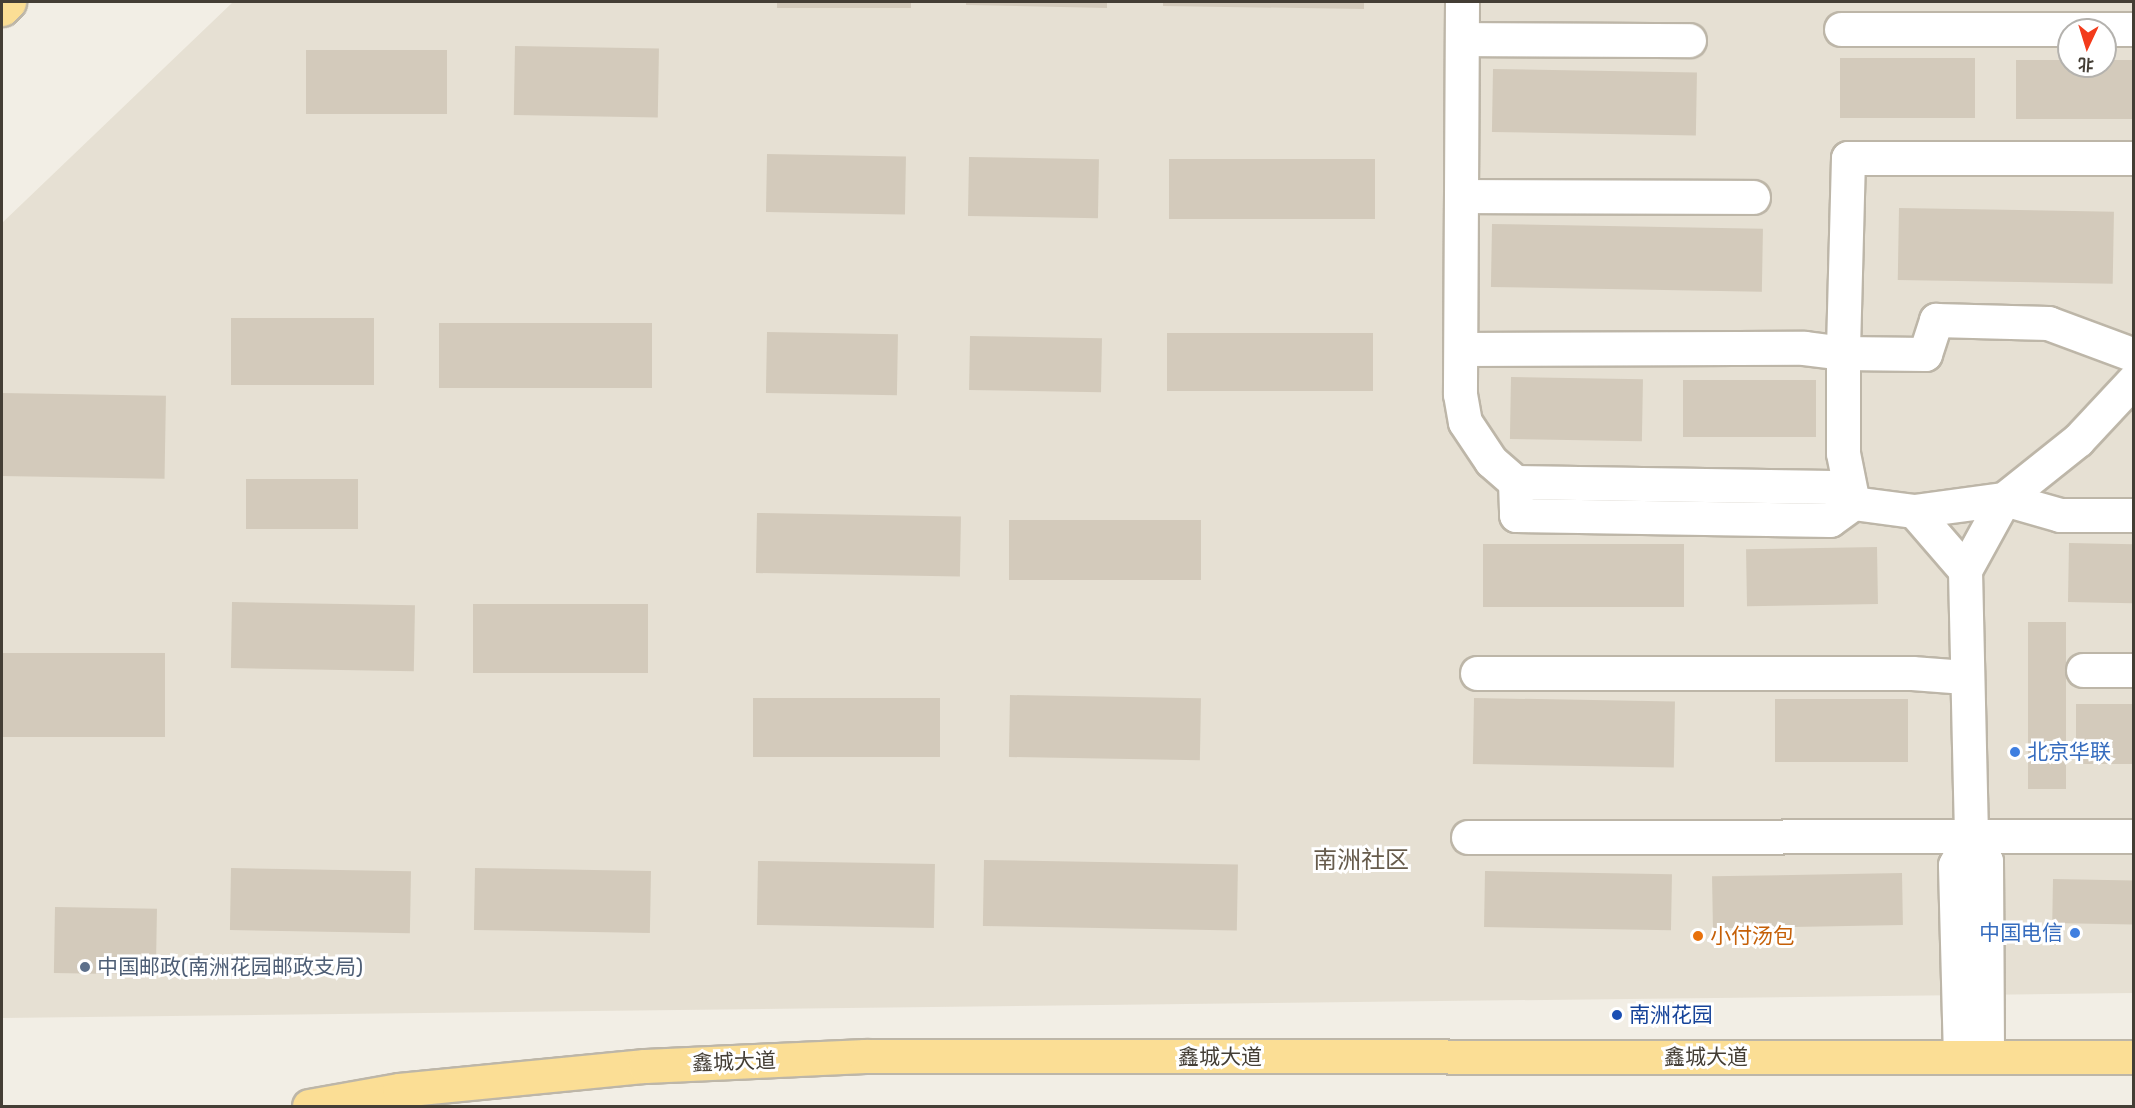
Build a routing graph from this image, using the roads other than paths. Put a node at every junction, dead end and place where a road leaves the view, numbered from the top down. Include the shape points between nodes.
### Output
1 (9, 2) edge
2 (1461, 2) edge
3 (2, 9) edge
4 (1841, 29) dead end
5 (2133, 29) edge
6 (1462, 39) junction
7 (1689, 40) dead end
8 (2133, 158) edge
9 (1463, 196) junction
10 (1753, 197) dead end
11 (1461, 349) junction
12 (1843, 353) junction
13 (2133, 355) edge
14 (2133, 380) edge
15 (1515, 482) junction
16 (2004, 499) junction
17 (1853, 502) junction
18 (1914, 511) junction
19 (2133, 515) edge
20 (1965, 570) junction
21 (2083, 670) dead end
22 (2133, 670) edge
23 (1477, 673) dead end
24 (1965, 677) junction
25 (1971, 835) junction
26 (2133, 836) edge
27 (1468, 837) dead end
28 (1973, 1057) junction
29 (2133, 1057) edge
30 (309, 1107) edge

1 - 3 main road
2 - 6 lane
4 - 5 lane
6 - 7 lane
6 - 9 lane
8 - 12 lane via 1848,158
9 - 10 lane
9 - 11 lane
11 - 12 lane via 1804,348
11 - 15 lane via 1460,394 1465,422 1491,461
12 - 13 lane via 1925,354 1936,320 2048,323
12 - 17 lane via 1843,453
14 - 16 lane via 2078,440
15 - 17 lane via 1832,487
15 - 17 lane via 1516,515 1830,520
16 - 18 lane
16 - 19 lane via 2060,515
16 - 20 lane
17 - 18 lane
18 - 20 lane
20 - 24 lane
21 - 22 lane
23 - 24 lane via 1912,673
24 - 25 lane
25 - 26 lane
25 - 27 lane
25 - 28 lane via 1986,861
28 - 29 main road, 鑫城大道
28 - 30 main road, 鑫城大道 via 865,1056 645,1066 399,1090

